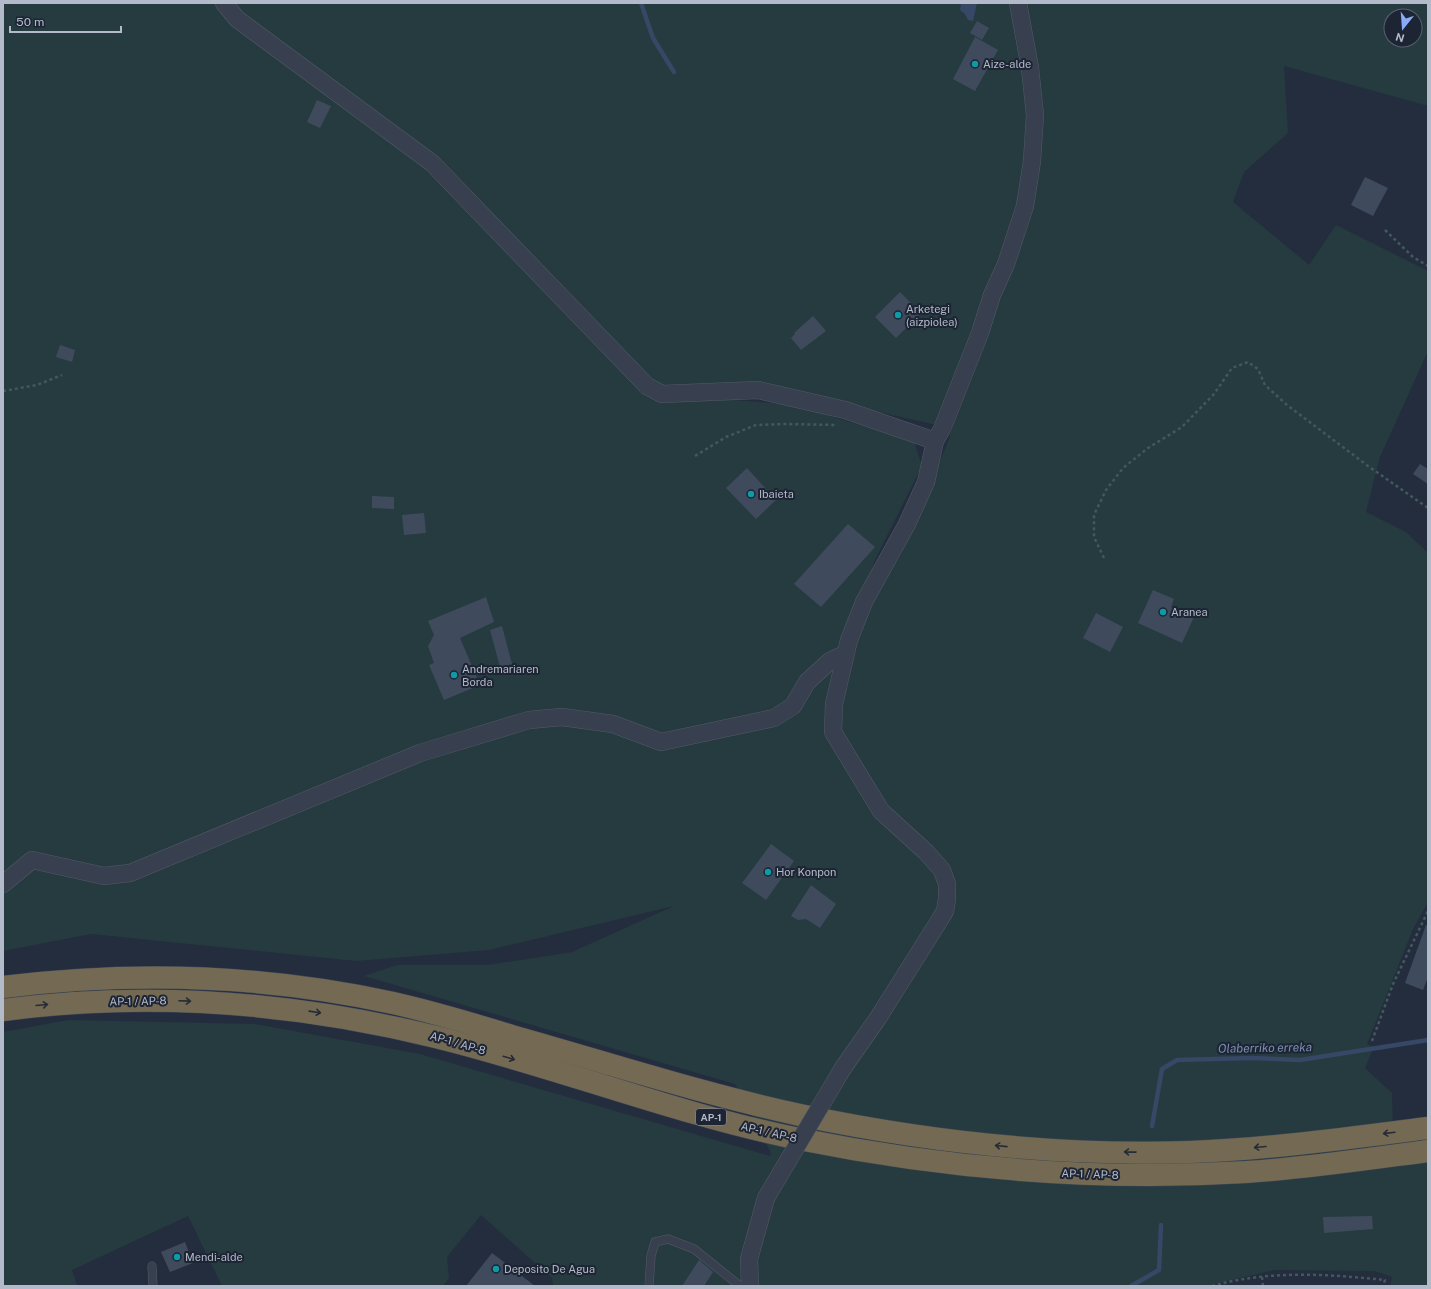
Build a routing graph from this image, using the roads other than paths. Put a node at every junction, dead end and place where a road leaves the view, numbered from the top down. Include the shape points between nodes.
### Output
1 (224, 3) edge
2 (1018, 3) edge
3 (935, 442) junction
4 (845, 654) junction
5 (3, 884) edge
6 (3, 987) edge
7 (3, 1010) edge
8 (1428, 1128) edge
9 (1428, 1151) edge
10 (152, 1266) dead end
11 (153, 1286) edge
12 (649, 1286) edge
13 (740, 1286) edge
14 (750, 1286) edge

1 - 3 street via 237,19 432,163 647,386 662,394 758,390 860,415
2 - 3 street via 1030,68 1035,115 1032,161 1025,206 980,333
3 - 4 street via 926,482 907,524 864,602
4 - 5 street via 830,661 807,682 793,706 774,718 661,742 613,724 562,718 529,720 420,753 130,872 104,876 32,860
4 - 14 street, bridge via 834,704 833,732 880,812 926,852 942,870 947,884 947,899 945,911 939,921 843,1068 766,1198 749,1259
8 -> 6 highway, AP-1 / AP-8 / AP-1 via 1302,1144 1218,1150 1134,1152 1022,1148 910,1135 799,1115 690,1087 445,1016 336,992 278,984 189,978 85,979
7 -> 9 highway, AP-1 / AP-8 / AP-1 via 79,1002 144,1000 238,1004 339,1016 439,1037 746,1127 851,1149 964,1165 1077,1174 1191,1174 1304,1167
10 - 11 lane
12 - 13 lane via 651,1256 655,1242 668,1238 694,1249

